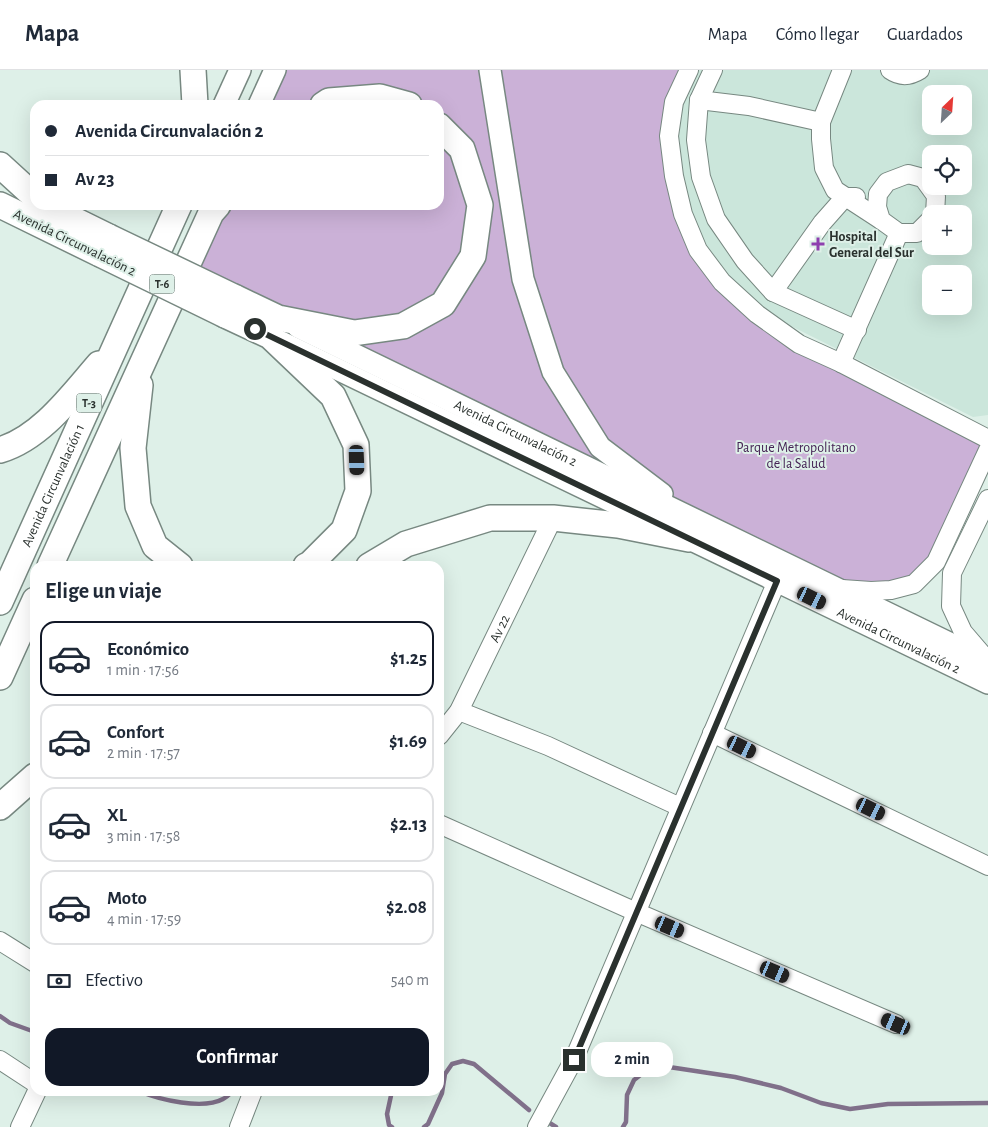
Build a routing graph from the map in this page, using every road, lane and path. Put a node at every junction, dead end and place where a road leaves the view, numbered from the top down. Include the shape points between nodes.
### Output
1 (193, 70) edge
2 (240, 70) edge
3 (275, 70) edge
4 (490, 70) edge
5 (689, 70) edge
6 (713, 70) edge
7 (842, 70) edge
8 (890, 70) edge
9 (920, 70) edge
10 (195, 100) edge
11 (226, 100) edge
12 (261, 100) edge
13 (341, 100) edge
14 (391, 100) edge
15 (699, 100) junction
16 (821, 122) junction
17 (444, 131) edge
18 (0, 165) edge
19 (0, 183) edge
20 (878, 194) junction
21 (30, 198) edge
22 (845, 198) junction
23 (30, 202) edge
24 (0, 205) edge
25 (935, 205) edge
26 (30, 207) edge
27 (30, 210) edge
28 (43, 210) edge
29 (177, 210) edge
30 (213, 210) edge
31 (0, 220) edge
32 (881, 220) junction
33 (922, 228) edge
34 (899, 234) junction
35 (773, 292) junction
36 (274, 327) junction
37 (857, 330) junction
38 (115, 345) junction
39 (143, 361) junction
40 (841, 364) junction
41 (988, 439) edge
42 (0, 450) edge
43 (988, 450) edge
44 (988, 499) edge
45 (553, 518) junction
46 (695, 531) junction
47 (52, 561) edge
48 (174, 561) edge
49 (313, 561) edge
50 (377, 561) edge
51 (777, 581) junction
52 (837, 588) junction
53 (0, 602) edge
54 (30, 611) edge
55 (988, 662) edge
56 (0, 677) edge
57 (988, 683) edge
58 (459, 711) junction
59 (444, 730) edge
60 (712, 733) junction
61 (30, 780) edge
62 (0, 807) edge
63 (680, 807) junction
64 (444, 826) edge
65 (988, 866) edge
66 (636, 912) junction
67 (0, 940) edge
68 (30, 961) edge
69 (896, 1024) dead end
70 (0, 1060) edge
71 (30, 1080) edge
72 (35, 1096) edge
73 (251, 1096) edge
74 (20, 1127) edge
75 (239, 1127) edge
76 (538, 1127) edge

1 - 10 highway
2 - 11 main road
3 - 12 main road
4 - 46 main road via 522,278 553,372 600,447
5 - 40 street via 674,102 669,136 683,214 698,250 722,282 757,314 799,344
6 - 15 street
7 - 16 street
8 - 9 street via 902,76 913,75
13 - 14 highway via 380,97
15 - 16 street via 749,106
15 - 35 street via 696,140 702,177 716,219 745,261
16 - 22 street via 824,168 835,190
17 - 36 highway via 462,149 480,205 473,256 442,304 403,326 354,332
18 - 21 highway
19 - 23 highway, Avenida Circunvalación 2 / T-6
20 - 22 street
20 - 25 street via 887,182 908,174 923,178 936,196
20 - 32 street
22 - 32 street
22 - 35 street via 822,223
24 - 26 highway, Avenida Circunvalación 2 / T-6
27 - 31 highway
28 - 36 highway, Avenida Circunvalación 2 / T-6, bridge via 104,246
29 - 38 highway, Avenida Circunvalación 1 / T-3
30 - 39 highway, T-3
32 - 34 street
33 - 34 street via 917,233
34 - 37 street
35 - 37 street
36 - 46 main road, Avenida Circunvalación 2 / T-6
36 - 49 highway via 333,396 356,445 358,491 344,530
37 - 40 street
38 - 42 highway via 51,418 13,446
38 - 53 highway, Avenida Circunvalación 1 / T-3
39 - 47 highway, T-3
39 - 48 highway via 133,448 138,506 155,546
40 - 41 street
43 - 52 street via 936,562 914,584 871,592
44 - 55 street via 952,573 951,606 963,632
45 - 46 highway
45 - 50 highway via 490,518 406,544
45 - 58 street, Av 22
46 - 51 main road, Avenida Circunvalación 2 / T-6
46 - 52 main road, Avenida Circunvalación 2 / T-6
51 - 57 main road, Avenida Circunvalación 2 / T-6
51 - 60 street
52 - 55 main road, Avenida Circunvalación 2 / T-6
54 - 56 highway
58 - 59 street, Av 22
58 - 63 street via 548,746
60 - 63 street
60 - 65 street
61 - 62 highway
63 - 66 street
64 - 66 street
66 - 69 street
66 - 76 street via 574,1060
67 - 68 street
70 - 71 street
72 - 74 street
73 - 75 street

